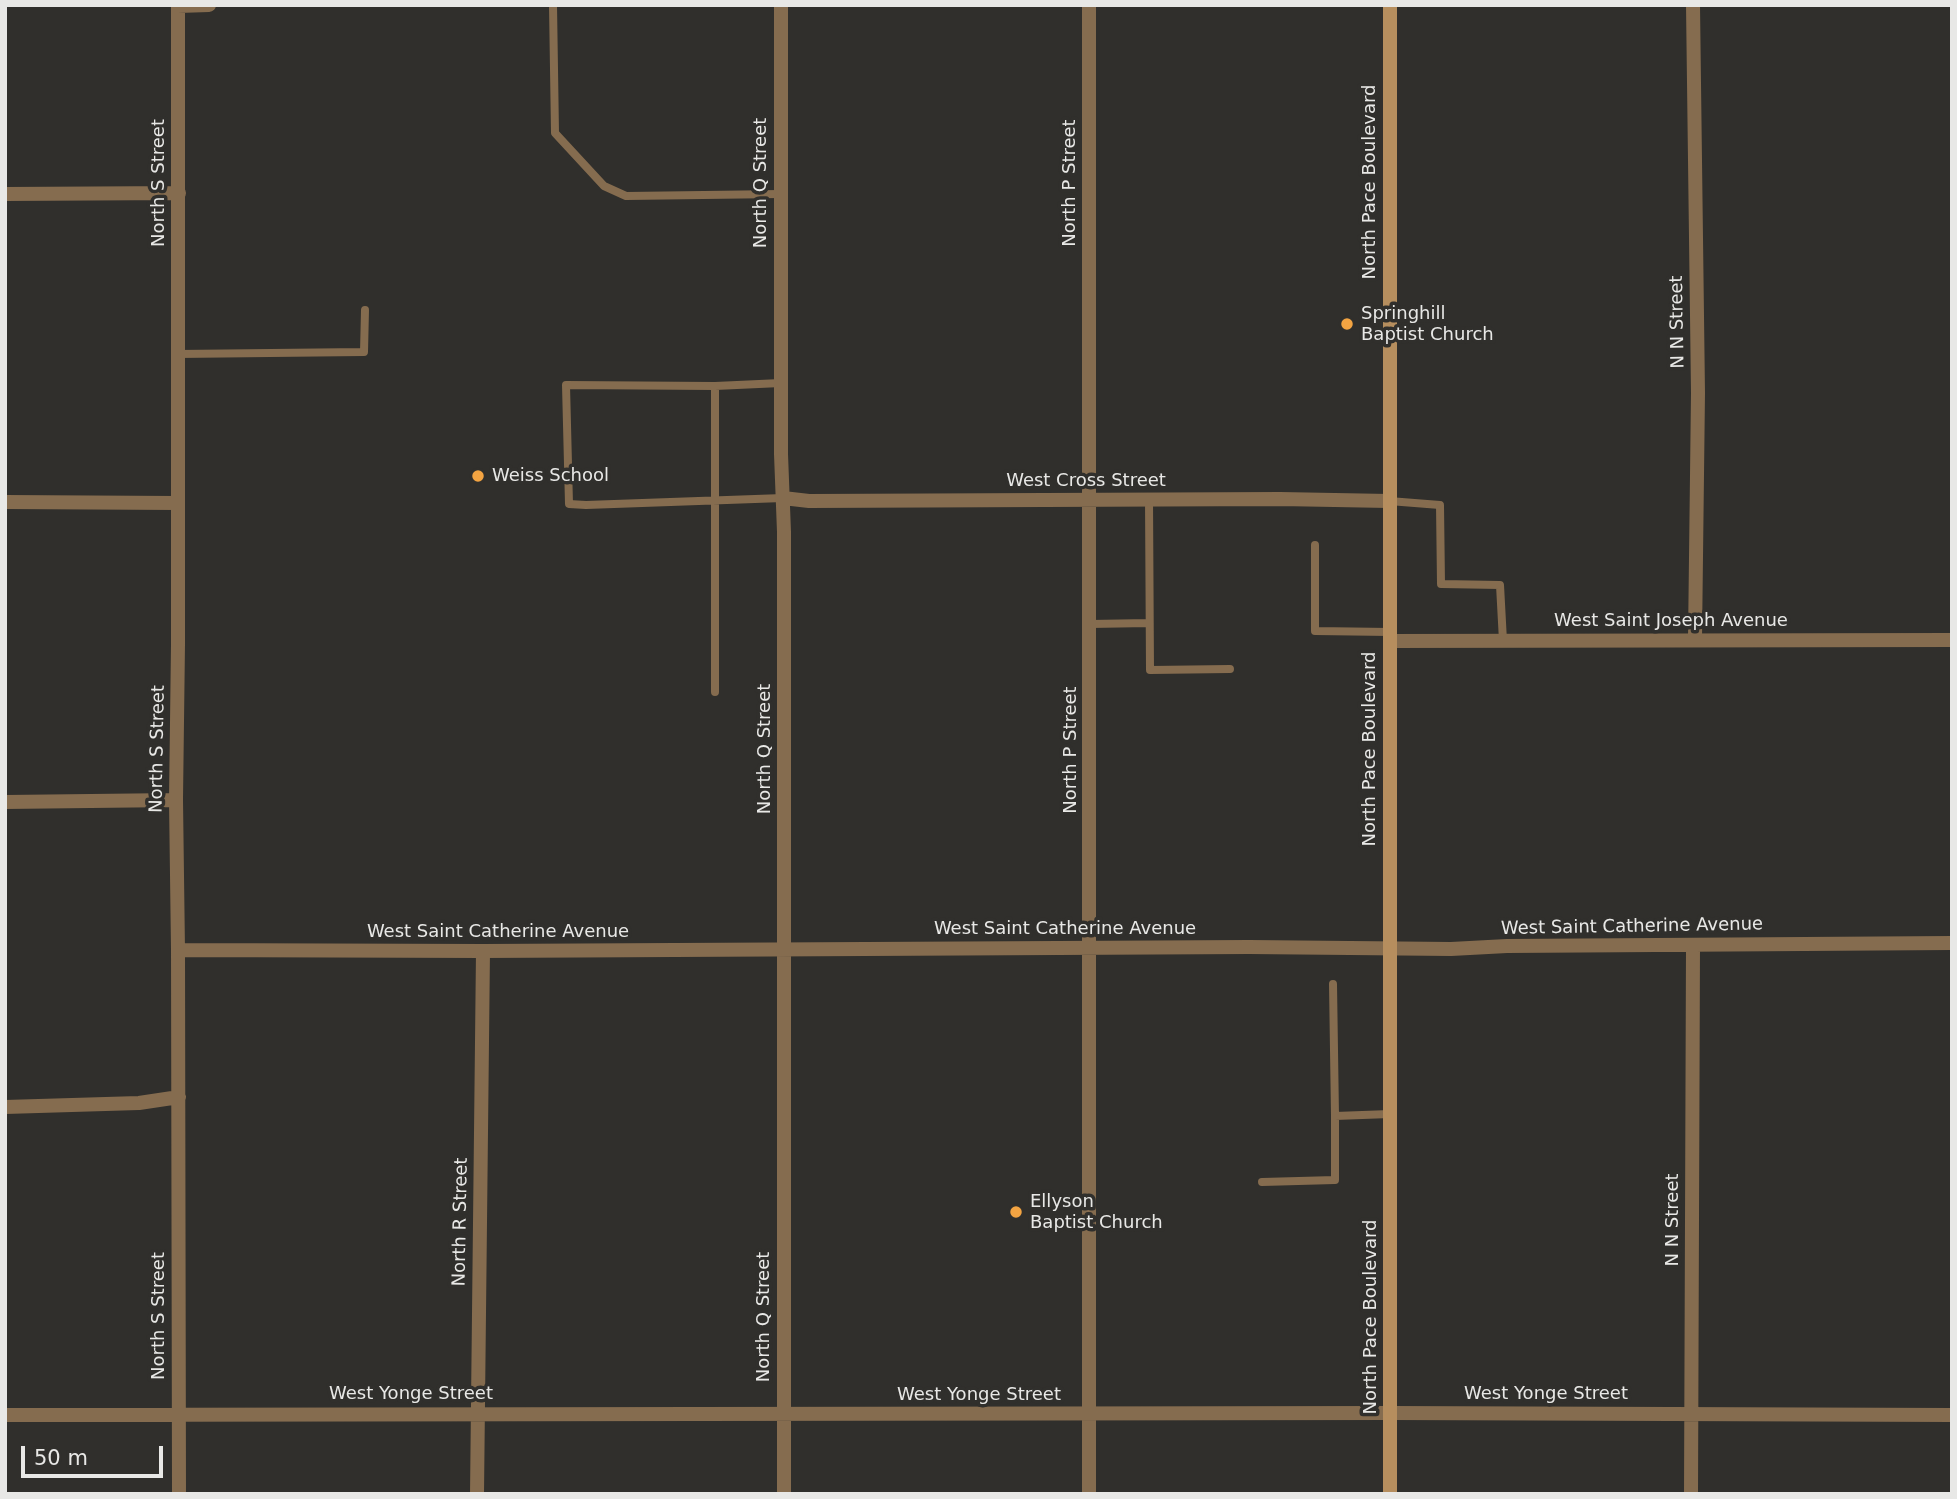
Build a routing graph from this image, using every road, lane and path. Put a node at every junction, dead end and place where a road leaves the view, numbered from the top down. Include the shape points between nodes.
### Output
1 (209, 5) edge
2 (553, 5) edge
3 (781, 5) edge
4 (1089, 5) edge
5 (1390, 5) edge
6 (1693, 5) edge
7 (178, 6) edge
8 (179, 193) junction
9 (5, 194) edge
10 (781, 194) junction
11 (365, 310) dead end
12 (177, 354) junction
13 (781, 383) junction
14 (715, 386) junction
15 (783, 498) junction
16 (715, 500) junction
17 (1089, 500) junction
18 (1149, 500) junction
19 (1389, 501) junction
20 (5, 502) edge
21 (177, 503) junction
22 (1315, 545) dead end
23 (1149, 623) junction
24 (1090, 624) junction
25 (1390, 637) junction
26 (1695, 639) junction
27 (1952, 640) edge
28 (1503, 641) junction
29 (1230, 669) dead end
30 (715, 692) dead end
31 (176, 800) junction
32 (5, 803) edge
33 (1952, 943) edge
34 (1693, 946) junction
35 (1090, 949) junction
36 (1389, 949) junction
37 (178, 950) junction
38 (784, 950) junction
39 (484, 951) junction
40 (1333, 984) dead end
41 (179, 1097) junction
42 (5, 1107) edge
43 (1390, 1114) junction
44 (1335, 1116) junction
45 (1262, 1182) dead end
46 (784, 1413) junction
47 (1390, 1413) junction
48 (1691, 1413) junction
49 (178, 1414) junction
50 (477, 1414) junction
51 (1089, 1414) junction
52 (5, 1415) edge
53 (1952, 1415) edge
54 (179, 1494) edge
55 (477, 1494) edge
56 (784, 1494) edge
57 (1089, 1494) edge
58 (1390, 1494) edge
59 (1691, 1494) edge

1 - 7 street
2 - 10 lane via 555,133 604,186 626,196
3 - 10 street, North Q Street
4 - 17 street, North P Street
5 - 19 main road, North Pace Boulevard
6 - 26 street, N N Street via 1698,393
7 - 8 street, North S Street
8 - 9 street
8 - 12 street, North S Street
10 - 13 street, North Q Street
11 - 12 lane via 364,352
12 - 21 street, North S Street
13 - 14 lane
13 - 15 street, North Q Street
14 - 16 lane
14 - 16 lane via 566,385 569,504
15 - 16 lane
15 - 17 street, West Cross Street
15 - 38 street, North Q Street
16 - 30 lane
17 - 18 street, West Cross Street
17 - 24 street, North P Street
18 - 19 street, West Cross Street
18 - 23 lane
19 - 25 main road, North Pace Boulevard
19 - 28 lane via 1440,505 1441,584 1500,585
20 - 21 street
21 - 31 street, North S Street
22 - 25 lane via 1315,631
23 - 24 lane
23 - 29 lane via 1150,670
24 - 35 street, North P Street
25 - 28 street, West Saint Joseph Avenue
25 - 36 main road, North Pace Boulevard
26 - 27 street, West Saint Joseph Avenue
26 - 28 street, West Saint Joseph Avenue
31 - 32 street
31 - 37 street, North S Street
33 - 34 street, West Saint Catherine Avenue
34 - 36 street, West Saint Catherine Avenue
34 - 48 street, N N Street
35 - 36 street, West Saint Catherine Avenue
35 - 38 street, West Saint Catherine Avenue
35 - 51 street, North P Street
36 - 43 main road, North Pace Boulevard
37 - 39 street, West Saint Catherine Avenue
37 - 41 street, North S Street
38 - 39 street, West Saint Catherine Avenue
38 - 46 street, North Q Street
39 - 50 street, North R Street
40 - 44 lane
41 - 42 street
41 - 49 street, North S Street
43 - 44 lane
43 - 47 main road, North Pace Boulevard
44 - 45 lane via 1335,1180
46 - 50 street, West Yonge Street
46 - 51 street, West Yonge Street
46 - 56 street, North Q Street
47 - 48 street, West Yonge Street
47 - 51 street, West Yonge Street
47 - 58 main road, North Pace Boulevard
48 - 53 street, West Yonge Street
48 - 59 street, N N Street
49 - 50 street, West Yonge Street
49 - 52 street, West Yonge Street
49 - 54 street, North S Street
50 - 55 street, North R Street
51 - 57 street, North P Street

